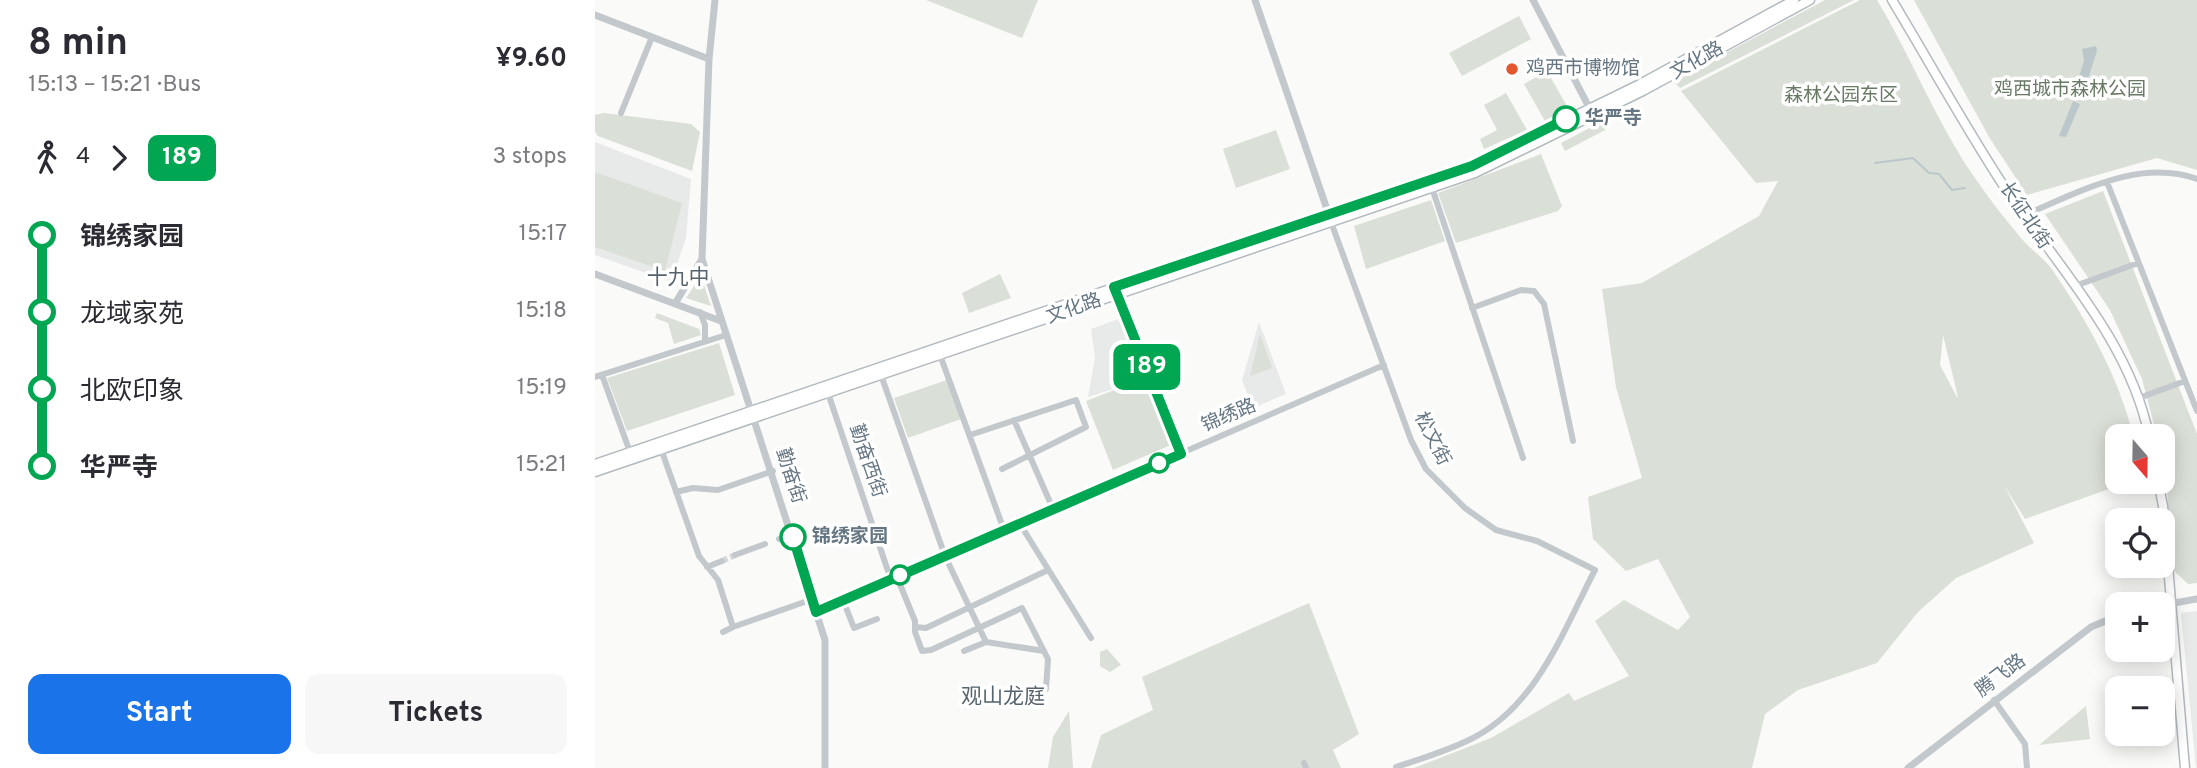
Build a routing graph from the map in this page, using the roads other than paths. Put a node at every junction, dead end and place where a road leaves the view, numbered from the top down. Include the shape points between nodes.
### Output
1 (715, 0) edge
2 (1255, 0) edge
3 (1533, 0) edge
4 (1794, 0) edge
5 (1809, 0) edge
6 (1892, 0) edge
7 (595, 15) edge
8 (652, 37) junction
9 (709, 59) junction
10 (1592, 111) junction
11 (621, 113) dead end
12 (2197, 179) edge
13 (2106, 182) junction
14 (1431, 184) junction
15 (2024, 215) junction
16 (1330, 218) junction
17 (702, 259) junction
18 (2138, 263) junction
19 (595, 274) edge
20 (2074, 286) junction
21 (1116, 291) junction
22 (676, 302) junction
23 (1472, 308) junction
24 (699, 310) junction
25 (721, 321) junction
26 (726, 335) junction
27 (705, 341) junction
28 (940, 355) junction
29 (1384, 365) junction
30 (881, 375) junction
31 (598, 376) edge
32 (2185, 381) junction
33 (828, 393) junction
34 (2139, 398) junction
35 (2197, 411) edge
36 (753, 414) junction
37 (1014, 420) junction
38 (2146, 424) edge
39 (969, 435) junction
40 (1573, 441) dead end
41 (661, 449) junction
42 (630, 452) junction
43 (1181, 454) junction
44 (1030, 455) junction
45 (1523, 458) dead end
46 (595, 464) edge
47 (1002, 469) dead end
48 (773, 471) junction
49 (595, 472) edge
50 (676, 492) junction
51 (2159, 494) edge
52 (1053, 509) junction
53 (1020, 524) junction
54 (1004, 530) junction
55 (792, 534) junction
56 (779, 539) dead end
57 (765, 544) dead end
58 (735, 555) tunnel mouth
59 (945, 556) junction
60 (722, 561) tunnel mouth
61 (707, 566) junction
62 (1048, 570) junction
63 (894, 578) junction
64 (2166, 592) edge
65 (813, 599) junction
66 (2197, 599) edge
67 (843, 600) junction
68 (2175, 603) edge
69 (816, 612) junction
70 (877, 619) dead end
71 (2105, 621) edge
72 (733, 627) junction
73 (915, 627) junction
74 (980, 627) junction
75 (723, 632) dead end
76 (1091, 638) dead end
77 (986, 642) junction
78 (964, 651) dead end
79 (1044, 651) junction
80 (2173, 662) edge
81 (1046, 689) dead end
82 (1994, 700) junction
83 (1396, 767) edge
84 (825, 768) edge
85 (1908, 768) edge
86 (2027, 768) edge
87 (2185, 768) edge

1 - 9 street
2 - 16 street, 松文街
3 - 10 street
4 - 10 main road, 文化路
5 - 10 main road, 文化路
6 - 15 main road, 长征北街
7 - 8 street
8 - 9 street
8 - 11 street
9 - 17 street
10 - 14 main road, 文化路
12 - 13 street via 2179,173 2136,172
13 - 15 street
13 - 18 street
14 - 16 main road, 文化路
14 - 23 street
15 - 20 main road, 长征北街
16 - 21 main road, 文化路
16 - 29 street, 松文街
17 - 22 street
17 - 25 street, 勤奋街
18 - 20 street
18 - 32 street
19 - 22 street
20 - 34 main road, 长征北街 via 2111,338
21 - 28 main road, 文化路
21 - 36 main road, 文化路
21 - 43 street
22 - 24 street
23 - 40 street via 1521,290 1534,291 1539,297 1549,323
23 - 45 street
24 - 25 street
24 - 27 street
25 - 26 street, 勤奋街
26 - 27 street
26 - 36 street, 勤奋街
27 - 31 street
28 - 30 main road, 文化路
28 - 39 street
29 - 43 street, 锦绣路
29 - 83 street, 松文街 via 1411,440 1426,469 1449,494 1496,530 1537,541 1595,570 1521,701 1473,738
30 - 33 main road, 文化路
30 - 59 street
31 - 42 street
32 - 34 street
32 - 35 street
33 - 36 main road, 文化路
33 - 63 street, 勤奋西街
34 - 38 main road, 长征北街
36 - 41 main road, 文化路
36 - 42 main road, 文化路
36 - 48 street, 勤奋街
37 - 39 street
37 - 44 street
37 - 44 street via 1076,400 1086,427
39 - 54 street
41 - 49 main road, 文化路
41 - 50 street
42 - 46 main road, 文化路
43 - 52 street, 锦绣路
44 - 47 street
44 - 52 street
48 - 50 street via 718,490
48 - 55 street, 勤奋街
50 - 61 street via 699,556
51 - 64 main road
52 - 53 street, 锦绣路
53 - 54 street, 锦绣路
53 - 62 street
54 - 59 street, 锦绣路
55 - 56 street
55 - 65 street, 勤奋街
57 - 58 street
59 - 63 street, 锦绣路
59 - 74 street
60 - 61 street
61 - 72 street via 718,580
62 - 73 street via 926,628
62 - 76 street
63 - 67 street, 锦绣路
63 - 73 street, 勤奋西街
65 - 69 street, 勤奋街
65 - 72 street
66 - 68 street
67 - 69 street, 锦绣路
67 - 70 street via 853,628
69 - 84 street, 勤奋街 via 825,640
71 - 82 street, 腾飞路 via 2091,626
72 - 75 street
73 - 74 street, 勤奋西街 via 922,650
74 - 77 street
74 - 79 street via 1022,607
77 - 78 street
77 - 79 street
79 - 81 street via 1048,659
80 - 87 main road
82 - 85 street, 腾飞路
82 - 86 street via 2025,744

